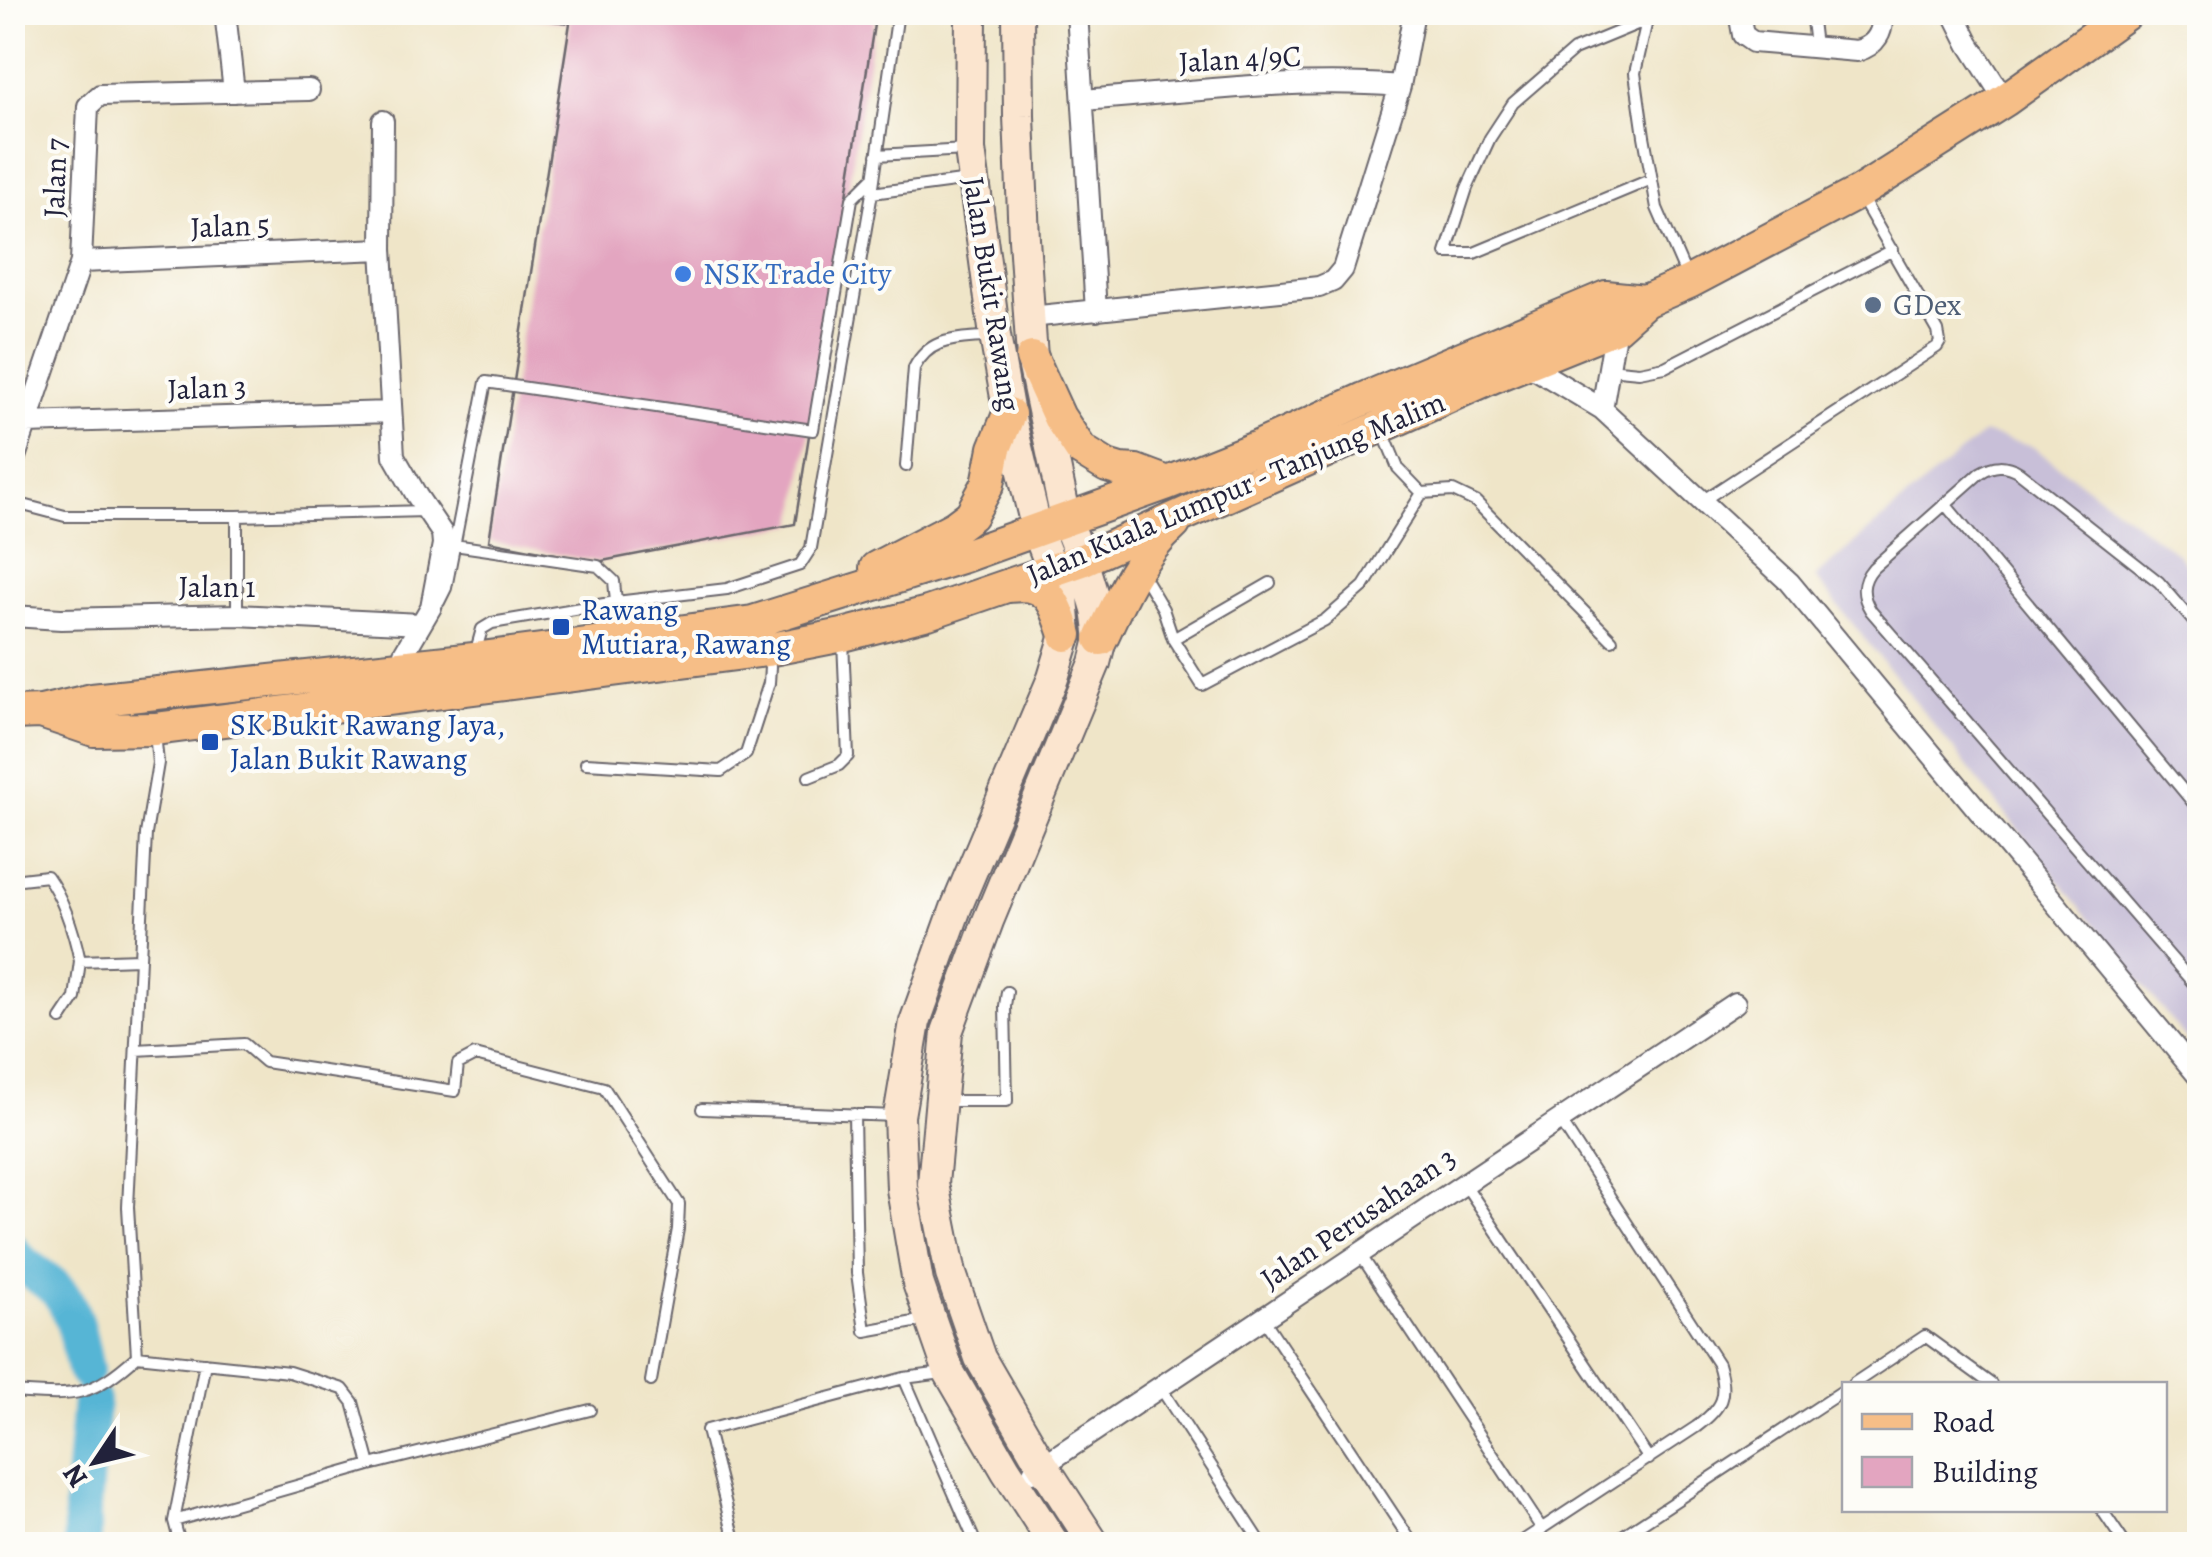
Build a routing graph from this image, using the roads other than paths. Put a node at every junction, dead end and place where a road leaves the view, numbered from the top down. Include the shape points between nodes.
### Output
1 (225, 12) edge
2 (898, 12) edge
3 (972, 12) edge
4 (1018, 12) edge
5 (1077, 12) edge
6 (1414, 12) edge
7 (1739, 12) edge
8 (1811, 12) edge
9 (1881, 12) edge
10 (1953, 12) edge
11 (2121, 15) edge
12 (1648, 16) edge
13 (1815, 46) junction
14 (1400, 86) junction
15 (309, 90) dead end
16 (234, 92) junction
17 (1083, 100) junction
18 (2005, 100) junction
19 (1019, 116) junction
20 (383, 122) dead end
21 (877, 154) junction
22 (972, 164) junction
23 (874, 177) junction
24 (1652, 180) junction
25 (872, 193) junction
26 (1858, 193) junction
27 (382, 249) junction
28 (1893, 250) junction
29 (81, 262) junction
30 (1689, 282) junction
31 (1645, 301) junction
32 (1096, 310) junction
33 (1030, 317) junction
34 (1616, 327) junction
35 (995, 336) junction
36 (1032, 358) junction
37 (1519, 367) junction
38 (1608, 370) junction
39 (1602, 409) junction
40 (390, 412) junction
41 (1009, 414) junction
42 (26, 423) junction
43 (1381, 429) junction
44 (12, 466) edge
45 (906, 466) dead end
46 (1168, 482) junction
47 (1422, 492) junction
48 (12, 502) edge
49 (1701, 502) junction
50 (1945, 504) junction
51 (427, 511) junction
52 (1189, 512) junction
53 (237, 516) junction
54 (1051, 524) junction
55 (454, 545) junction
56 (1066, 565) junction
57 (1138, 567) junction
58 (1270, 583) dead end
59 (999, 588) junction
60 (616, 602) junction
61 (237, 615) junction
62 (12, 616) edge
63 (421, 624) junction
64 (2200, 630) edge
65 (1066, 634) junction
66 (843, 635) junction
67 (760, 636) junction
68 (1101, 639) junction
69 (1173, 639) junction
70 (1612, 640) dead end
71 (404, 653) junction
72 (474, 660) junction
73 (271, 681) junction
74 (27, 712) edge
75 (155, 729) junction
76 (586, 763) dead end
77 (808, 777) dead end
78 (2200, 811) edge
79 (12, 880) edge
80 (940, 952) junction
81 (140, 959) junction
82 (80, 961) junction
83 (972, 963) junction
84 (2200, 991) edge
85 (1007, 992) dead end
86 (1735, 1003) dead end
87 (61, 1019) dead end
88 (136, 1050) junction
89 (2198, 1072) edge
90 (940, 1102) junction
91 (702, 1108) dead end
92 (854, 1114) junction
93 (899, 1116) junction
94 (1560, 1120) junction
95 (1464, 1183) junction
96 (1360, 1253) junction
97 (1263, 1318) junction
98 (931, 1319) junction
99 (137, 1356) junction
100 (205, 1363) junction
101 (950, 1372) junction
102 (904, 1378) junction
103 (651, 1381) dead end
104 (1856, 1382) edge
105 (1988, 1382) edge
106 (1160, 1387) junction
107 (1842, 1391) edge
108 (12, 1392) edge
109 (590, 1410) dead end
110 (1648, 1458) junction
111 (1042, 1465) junction
112 (370, 1466) junction
113 (1015, 1484) junction
114 (2103, 1512) edge
115 (174, 1521) junction
116 (1542, 1529) junction
117 (180, 1544) edge
118 (736, 1544) edge
119 (976, 1544) edge
120 (1054, 1544) edge
121 (1094, 1544) edge
122 (1262, 1544) edge
123 (1413, 1544) edge
124 (1518, 1544) edge
125 (1610, 1544) edge
126 (2124, 1544) edge

1 - 16 street
2 - 21 lane
3 - 22 street, Jalan Bukit Rawang
4 - 19 street, Jalan Bukit Rawang
5 - 17 street
6 - 14 street
7 - 13 street via 1744,35 1754,42
8 - 13 lane
9 - 13 street via 1882,28 1866,49
10 - 18 street
11 - 18 main road, Jalan Kuala Lumpur - Tanjung Malim
12 - 24 lane via 1635,74
12 - 24 lane via 1574,50 1513,103 1467,188 1446,253 1474,253
14 - 17 street, Jalan 4/9C via 1363,82
14 - 32 street via 1343,269 1333,281
15 - 16 street, Jalan 7
16 - 29 street, Jalan 7 via 100,95 88,106
17 - 32 street
18 - 26 main road, Jalan Kuala Lumpur - Tanjung Malim
19 - 22 street via 996,170
19 - 33 street, Jalan Bukit Rawang
20 - 27 street
21 - 22 lane
21 - 23 lane
22 - 25 lane
22 - 35 street, Jalan Bukit Rawang
23 - 25 lane
23 - 55 lane via 852,199 813,430 486,382
24 - 30 lane
25 - 60 lane via 812,548 800,565 727,590
26 - 28 lane
26 - 30 main road, Jalan Kuala Lumpur - Tanjung Malim
27 - 29 street, Jalan 5
27 - 40 street
28 - 38 lane via 1664,367
28 - 49 lane via 1938,332 1937,348
29 - 42 street, Jalan 7
30 - 31 main road, Jalan Kuala Lumpur - Tanjung Malim
31 - 34 main road, Jalan Kuala Lumpur - Tanjung Malim
31 - 46 main road, Jalan Kuala Lumpur - Tanjung Malim via 1606,297
32 - 33 street
33 - 36 street, Jalan Bukit Rawang
34 - 37 main road, Jalan Kuala Lumpur - Tanjung Malim
34 - 38 street
35 - 41 street, Jalan Bukit Rawang
35 - 45 lane via 940,342 919,358
36 - 46 main road via 1081,450 1107,466
36 - 54 street, Jalan Bukit Rawang
37 - 39 street via 1537,370
37 - 43 main road, Jalan Kuala Lumpur - Tanjung Malim
38 - 39 street
39 - 49 street
40 - 42 street, Jalan 3
40 - 51 street via 394,456
41 - 54 street, Jalan Bukit Rawang
41 - 67 main road via 971,515
42 - 44 street, Jalan 7
43 - 47 lane via 1398,468
43 - 52 main road, Jalan Kuala Lumpur - Tanjung Malim
46 - 54 main road, Jalan Kuala Lumpur - Tanjung Malim
47 - 69 lane via 1364,586 1325,620 1202,685
47 - 70 lane via 1453,491 1476,502
48 - 53 lane via 66,516
49 - 89 street via 1788,582
50 - 64 lane via 1987,468 2012,468 2159,582
50 - 78 lane
50 - 84 lane via 1867,575 1870,611
51 - 53 lane
51 - 63 street via 443,544 431,607
52 - 56 main road, Jalan Kuala Lumpur - Tanjung Malim
52 - 57 main road
53 - 61 lane
54 - 56 street, Jalan Bukit Rawang
54 - 67 main road, Jalan Kuala Lumpur - Tanjung Malim
55 - 60 lane via 598,566 614,581
55 - 71 lane via 446,588 421,641
56 - 59 main road, Jalan Kuala Lumpur - Tanjung Malim
56 - 65 street
56 - 68 street via 1096,609
57 - 68 main road
57 - 69 lane
58 - 69 lane
59 - 65 main road via 1039,587 1054,603
59 - 66 main road, Jalan Kuala Lumpur - Tanjung Malim
60 - 72 lane via 492,623 482,629
61 - 62 street, Jalan 1
61 - 63 street, Jalan 1
63 - 71 street
65 - 80 street
66 - 67 main road, Jalan Kuala Lumpur - Tanjung Malim
66 - 77 lane via 848,756
67 - 72 main road, Jalan Kuala Lumpur - Tanjung Malim
67 - 75 main road, Jalan Kuala Lumpur - Tanjung Malim
67 - 76 lane via 770,667 746,754 721,771
68 - 83 street
71 - 73 lane via 318,664
72 - 73 main road, Jalan Kuala Lumpur - Tanjung Malim
73 - 74 main road, Jalan Kuala Lumpur - Tanjung Malim
74 - 75 main road, Jalan Kuala Lumpur - Tanjung Malim via 94,730
75 - 81 lane via 158,763 146,834
79 - 82 lane via 47,876
80 - 83 street
80 - 93 street via 915,1022
81 - 82 lane
81 - 88 lane
82 - 87 lane via 75,998
83 - 90 street via 947,1032
85 - 90 lane via 1007,1101
86 - 94 street, Jalan Perusahaan 3
88 - 99 lane via 128,1207
88 - 103 lane via 244,1044 265,1062 455,1091 458,1064 475,1055 604,1088 679,1204
90 - 111 street via 933,1184 951,1274 980,1358
91 - 92 lane
92 - 93 lane
92 - 98 lane via 857,1273 865,1331
93 - 98 street via 902,1188
94 - 95 street, Jalan Perusahaan 3
94 - 110 lane via 1718,1364 1723,1382 1715,1413
95 - 96 street, Jalan Perusahaan 3
95 - 110 lane
96 - 97 street, Jalan Perusahaan 3
96 - 116 lane
97 - 106 street, Jalan Perusahaan 3
97 - 123 lane
98 - 101 street
99 - 100 lane
99 - 108 lane via 87,1392
100 - 112 lane via 289,1372 342,1389 353,1402
100 - 115 lane
101 - 102 lane
101 - 113 street
102 - 118 lane via 707,1430
102 - 119 lane
104 - 105 lane via 1925,1336
106 - 111 street, Jalan Perusahaan 3
106 - 122 lane
107 - 125 lane
109 - 112 lane
110 - 116 lane
111 - 113 street, Jalan Perusahaan 3
111 - 121 street
112 - 115 lane
113 - 120 street
114 - 126 lane
115 - 117 lane
116 - 124 lane

